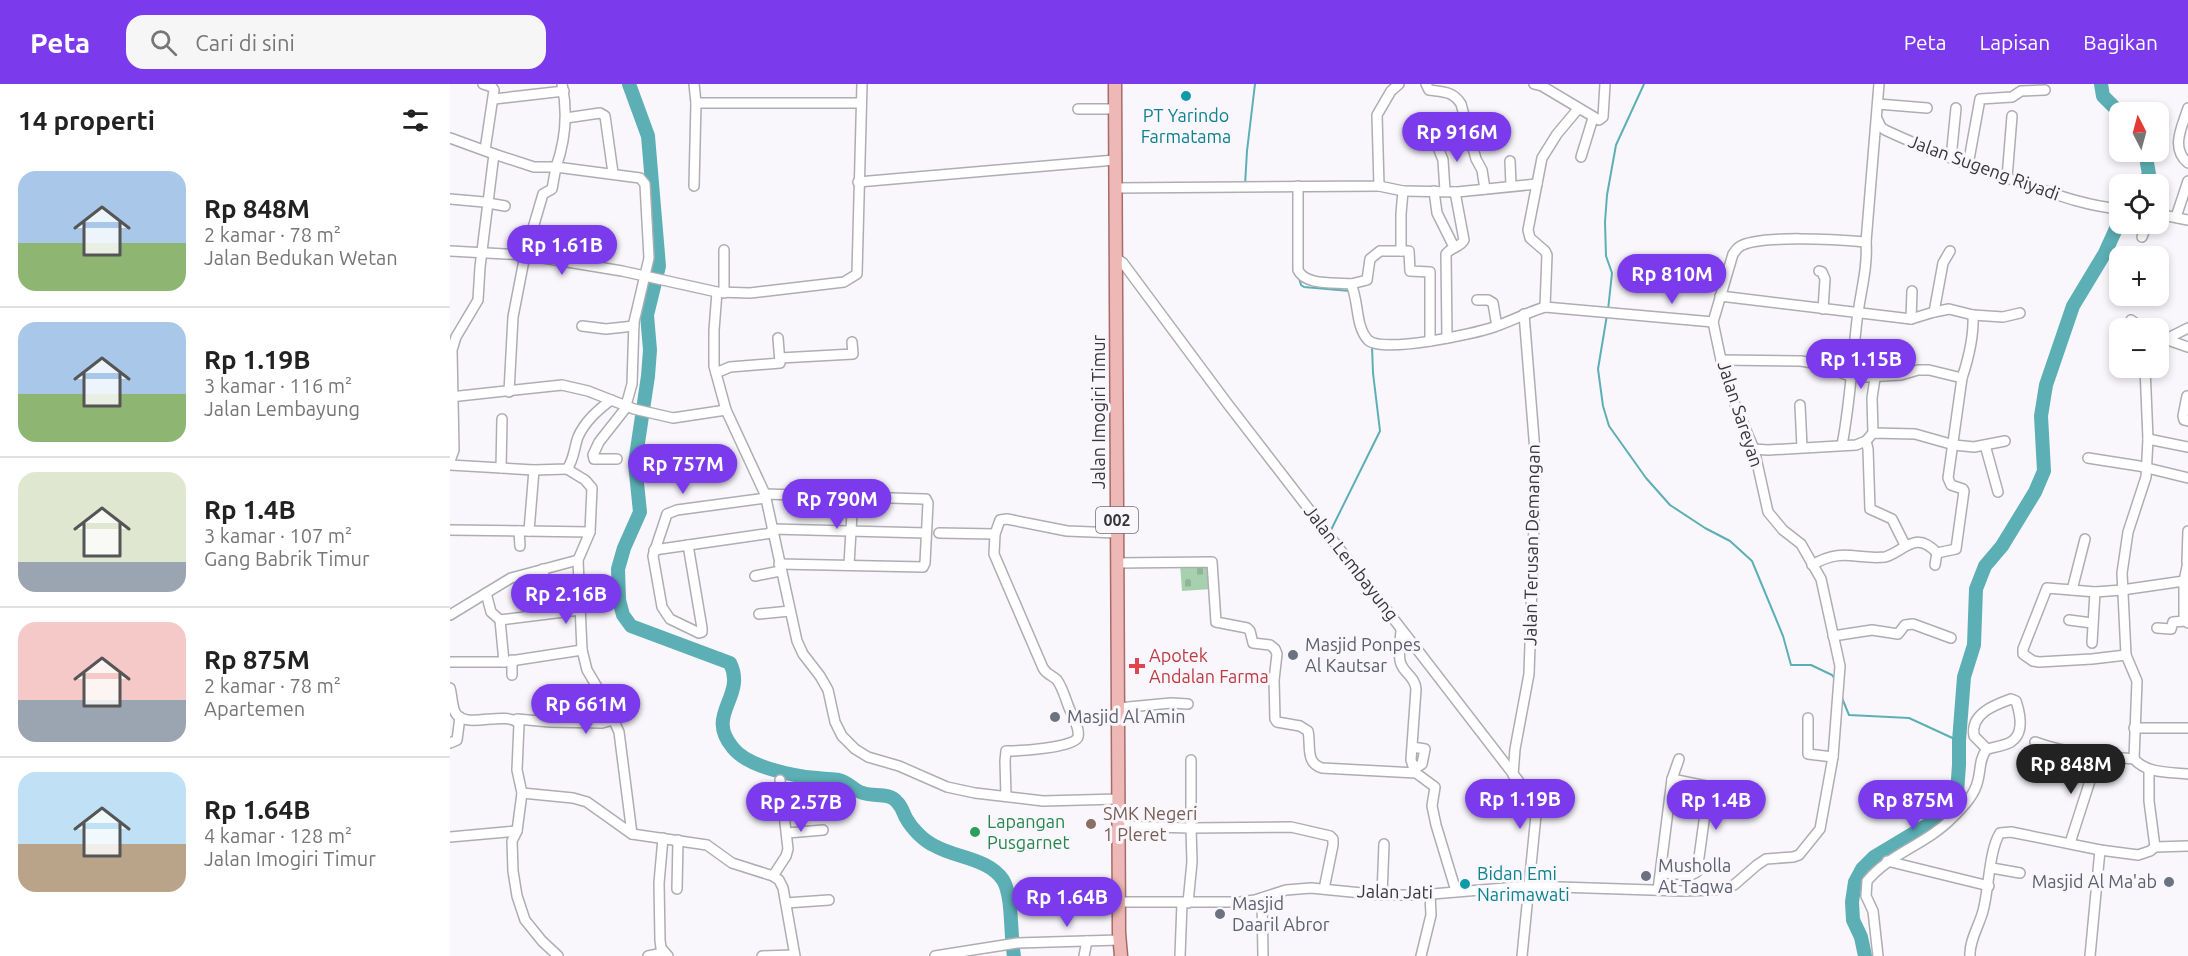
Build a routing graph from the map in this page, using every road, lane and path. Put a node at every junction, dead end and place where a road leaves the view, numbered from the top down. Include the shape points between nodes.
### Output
1 (483, 84) edge
2 (694, 84) edge
3 (862, 84) edge
4 (1115, 84) edge
5 (1399, 84) edge
6 (1426, 84) edge
7 (1534, 84) edge
8 (1605, 84) edge
9 (1879, 84) edge
10 (563, 88) edge
11 (2045, 90) dead end
12 (494, 99) junction
13 (696, 103) junction
14 (861, 103) junction
15 (1878, 104) junction
16 (1927, 108) dead end
17 (1956, 108) dead end
18 (2188, 108) edge
19 (1078, 109) dead end
20 (1578, 109) junction
21 (1115, 110) junction
22 (2012, 116) dead end
23 (567, 118) junction
24 (1593, 118) junction
25 (1877, 119) junction
26 (450, 138) edge
27 (1435, 140) dead end
28 (489, 152) junction
29 (1581, 157) dead end
30 (1951, 158) junction
31 (1115, 160) junction
32 (1510, 160) dead end
33 (2188, 163) edge
34 (1968, 165) junction
35 (555, 167) junction
36 (613, 173) junction
37 (2007, 178) junction
38 (2188, 181) edge
39 (858, 182) junction
40 (1537, 184) junction
41 (694, 186) dead end
42 (1298, 186) junction
43 (1379, 186) junction
44 (1511, 186) junction
45 (1116, 188) junction
46 (1485, 189) junction
47 (1403, 191) junction
48 (1434, 191) junction
49 (1450, 191) junction
50 (450, 199) edge
51 (486, 203) junction
52 (505, 206) dead end
53 (2109, 208) edge
54 (2169, 216) edge
55 (2176, 217) junction
56 (2188, 220) edge
57 (2143, 234) edge
58 (2142, 237) dead end
59 (1866, 242) junction
60 (1454, 247) junction
61 (724, 250) dead end
62 (450, 251) edge
63 (1401, 251) junction
64 (1950, 251) dead end
65 (482, 252) junction
66 (525, 255) junction
67 (1116, 258) junction
68 (1446, 271) junction
69 (1819, 271) dead end
70 (1430, 272) junction
71 (651, 278) junction
72 (1352, 284) junction
73 (1912, 291) dead end
74 (720, 293) junction
75 (1720, 296) junction
76 (1477, 300) dead end
77 (1545, 307) junction
78 (1823, 309) junction
79 (1934, 312) junction
80 (1858, 313) junction
81 (2020, 313) dead end
82 (1524, 314) junction
83 (1974, 315) junction
84 (1911, 319) junction
85 (1713, 322) junction
86 (1499, 325) junction
87 (582, 326) dead end
88 (634, 326) junction
89 (2188, 328) edge
90 (778, 338) dead end
91 (1447, 338) junction
92 (2169, 338) edge
93 (1430, 341) junction
94 (852, 342) dead end
95 (2169, 343) edge
96 (2188, 347) edge
97 (780, 358) junction
98 (1721, 360) junction
99 (716, 373) junction
100 (1851, 375) junction
101 (1875, 378) junction
102 (1962, 378) junction
103 (2145, 378) edge
104 (509, 392) junction
105 (2187, 396) edge
106 (452, 397) edge
107 (611, 400) junction
108 (1800, 405) dead end
109 (630, 408) junction
110 (726, 410) junction
111 (502, 419) dead end
112 (2188, 421) edge
113 (1869, 437) junction
114 (2148, 440) junction
115 (2005, 441) dead end
116 (1842, 445) junction
117 (1954, 445) junction
118 (1985, 446) junction
119 (1802, 447) junction
120 (2188, 447) edge
121 (1754, 449) junction
122 (2088, 458) dead end
123 (617, 459) dead end
124 (450, 463) edge
125 (501, 468) junction
126 (567, 469) junction
127 (534, 470) junction
128 (2147, 470) junction
129 (2188, 478) edge
130 (1998, 492) dead end
131 (766, 496) junction
132 (853, 496) junction
133 (450, 530) edge
134 (524, 531) junction
135 (772, 531) junction
136 (2188, 531) edge
137 (590, 532) junction
138 (850, 532) junction
139 (926, 533) junction
140 (939, 533) dead end
141 (1117, 533) junction
142 (995, 534) junction
143 (2085, 540) dead end
144 (688, 545) junction
145 (1905, 545) junction
146 (520, 546) dead end
147 (654, 550) junction
148 (1937, 553) junction
149 (578, 560) junction
150 (2187, 562) edge
151 (1117, 563) junction
152 (849, 565) junction
153 (1812, 565) junction
154 (1935, 565) dead end
155 (780, 568) junction
156 (543, 569) junction
157 (755, 576) dead end
158 (2184, 581) junction
159 (2072, 590) junction
160 (2122, 590) junction
161 (2095, 592) junction
162 (486, 593) junction
163 (580, 610) junction
164 (790, 611) junction
165 (549, 613) junction
166 (759, 614) dead end
167 (450, 615) edge
168 (500, 620) junction
169 (2069, 620) dead end
170 (2187, 622) edge
171 (2092, 623) junction
172 (2157, 628) dead end
173 (1401, 629) junction
174 (1833, 636) junction
175 (1951, 638) dead end
176 (2092, 643) dead end
177 (578, 650) junction
178 (2126, 655) junction
179 (508, 661) junction
180 (450, 662) edge
181 (512, 675) dead end
182 (450, 688) edge
183 (1188, 704) dead end
184 (1118, 708) junction
185 (460, 717) junction
186 (515, 718) junction
187 (1808, 718) dead end
188 (610, 721) junction
189 (2134, 728) junction
190 (2188, 728) edge
191 (2035, 742) dead end
192 (450, 743) edge
193 (1412, 747) dead end
194 (1987, 749) junction
195 (2098, 756) junction
196 (1833, 757) junction
197 (1679, 759) dead end
198 (2134, 759) junction
199 (1191, 760) dead end
200 (2149, 770) junction
201 (2188, 774) edge
202 (1513, 775) junction
203 (1672, 779) junction
204 (780, 780) dead end
205 (522, 793) junction
206 (1006, 796) junction
207 (1119, 799) junction
208 (1119, 826) junction
209 (1191, 828) junction
210 (823, 830) dead end
211 (517, 831) junction
212 (787, 833) junction
213 (632, 834) junction
214 (450, 837) edge
215 (663, 838) junction
216 (678, 840) junction
217 (2070, 843) junction
218 (1384, 844) dead end
219 (2188, 846) edge
220 (2155, 847) junction
221 (2100, 850) junction
222 (1887, 861) junction
223 (1992, 868) junction
224 (1660, 873) junction
225 (2020, 873) dead end
226 (773, 876) junction
227 (1528, 886) junction
228 (1989, 886) junction
229 (677, 889) dead end
230 (1324, 889) junction
231 (1658, 890) junction
232 (1714, 890) joint
233 (1456, 891) junction
234 (1430, 894) junction
235 (1382, 895) junction
236 (1262, 898) junction
237 (829, 900) dead end
238 (1119, 902) junction
239 (786, 903) junction
240 (1185, 903) junction
241 (1119, 940) junction
242 (1087, 942) junction
243 (986, 952) edge
244 (666, 954) edge
245 (558, 956) edge
246 (648, 956) edge
247 (762, 956) edge
248 (794, 956) edge
249 (935, 956) edge
250 (1084, 956) edge
251 (1121, 956) edge
252 (1180, 956) edge
253 (1263, 956) edge
254 (1421, 956) edge
255 (1522, 956) edge
256 (1878, 956) edge
257 (1970, 956) edge
258 (2090, 956) edge

1 - 12 street via 493,88
2 - 13 street
3 - 14 street
4 - 21 main road, Jalan Imogiri Timur / 002
5 - 43 street via 1377,115
6 - 46 street via 1429,90 1449,92 1461,104
7 - 20 street
8 - 24 street via 1603,117
9 - 15 street
10 - 12 street
10 - 23 street
11 - 34 street via 1980,99
12 - 28 street
13 - 14 street
13 - 41 street
14 - 39 street
15 - 16 street
15 - 25 street
17 - 30 street
18 - 33 street via 2177,142 2180,155
19 - 21 street
20 - 24 street
20 - 40 street via 1542,158
21 - 31 main road, Jalan Imogiri Timur / 002
22 - 37 street
23 - 35 street
23 - 36 street via 600,113 605,116
24 - 29 street
25 - 30 street, Jalan Sugeng Riyadi via 1885,130
25 - 59 street
26 - 28 street
27 - 49 street
28 - 35 street via 534,167
28 - 51 street
30 - 34 street, Jalan Sugeng Riyadi
31 - 39 street
31 - 45 main road, Jalan Imogiri Timur / 002
32 - 44 street
34 - 37 street, Jalan Sugeng Riyadi
35 - 36 street
35 - 66 street via 552,189 543,194
36 - 71 street via 638,177 645,183
37 - 53 street, Jalan Sugeng Riyadi
38 - 55 street
39 - 74 street via 854,277 836,284
40 - 44 street
40 - 77 street via 1528,234 1547,255
42 - 43 street
42 - 45 street
42 - 72 street via 1300,275 1309,280
43 - 47 street
44 - 46 street
45 - 67 main road, Jalan Imogiri Timur / 002
46 - 49 street
47 - 48 street
47 - 63 street
48 - 49 street
48 - 60 street via 1437,213
49 - 60 street via 1464,240
50 - 51 street
51 - 52 street
51 - 65 street
54 - 55 street
55 - 56 street
57 - 58 street
59 - 75 street, Jalan Sareyan via 1809,238 1746,244 1732,254
59 - 80 street
60 - 68 street via 1446,254
61 - 74 street
62 - 65 street
63 - 70 street via 1409,251 1410,271
63 - 72 street via 1380,251 1370,260 1367,280
64 - 79 street via 1943,263
65 - 66 street
65 - 106 street via 478,300 453,344
66 - 71 street
66 - 104 street via 513,317
67 - 141 main road, Jalan Imogiri Timur / 002
67 - 173 street, Jalan Lembayung
68 - 70 street
68 - 91 street
69 - 78 street via 1825,279
70 - 93 street
71 - 74 street
71 - 88 street
72 - 93 street via 1361,328 1369,341 1379,346
73 - 84 street
74 - 99 street via 714,330
75 - 78 street
75 - 85 street, Jalan Sareyan
76 - 86 street via 1493,303
77 - 82 street
77 - 85 street
78 - 80 street
79 - 83 street via 1949,309
79 - 84 street
80 - 84 street
80 - 100 street
81 - 83 street via 2003,317
82 - 86 street
82 - 202 street, Jalan Terusan Demangan via 1536,464 1529,674
83 - 102 street via 1970,353
85 - 98 street, Jalan Sareyan
86 - 91 street
87 - 88 street
88 - 109 street
89 - 92 street
90 - 97 street
91 - 93 street
94 - 97 street via 853,358
95 - 96 street
97 - 99 street via 780,363 729,367
98 - 100 street via 1801,361
98 - 121 street, Jalan Sareyan
99 - 110 street
100 - 101 street
100 - 116 street
101 - 102 street via 1918,370
101 - 113 street
102 - 117 street
103 - 114 street
104 - 106 street
104 - 107 street via 562,385
105 - 112 street via 2183,416
106 - 124 street via 454,450
107 - 109 street
107 - 126 street via 585,424
108 - 119 street
109 - 110 street via 673,418
109 - 123 street via 599,442 593,455 597,460
110 - 131 street
111 - 125 street
113 - 116 street via 1856,445
113 - 117 street via 1915,434
113 - 145 street via 1870,510 1892,519
114 - 120 street
114 - 128 street
115 - 118 street
116 - 119 street
117 - 118 street
117 - 148 street via 1948,481 1964,489 1957,548
118 - 130 street
119 - 121 street
121 - 153 street, Jalan Sareyan via 1768,512 1801,543
122 - 128 street
124 - 125 street
125 - 127 street
126 - 127 street
126 - 137 street via 592,488
127 - 134 street
128 - 129 street
128 - 160 street via 2125,545
131 - 132 street
131 - 135 street
131 - 147 street via 670,511
132 - 138 street
132 - 139 street via 925,499
133 - 134 street
134 - 137 street
134 - 146 street
135 - 138 street
135 - 144 street
135 - 155 street
136 - 150 street
137 - 149 street
138 - 139 street
138 - 152 street
139 - 152 street via 923,567
140 - 142 street
141 - 142 street via 1067,531 1005,519 999,522
141 - 151 main road, Jalan Imogiri Timur / 002
142 - 206 street via 994,554 1000,569 1043,668 1057,681 1078,737 1070,743 1006,751
143 - 159 street
144 - 147 street
144 - 147 street via 702,625 699,633 664,612
145 - 148 street via 1921,543
145 - 153 street via 1892,555 1835,555
148 - 154 street
149 - 156 street
149 - 163 street
150 - 158 street
151 - 184 main road, Jalan Imogiri Timur / 002
151 - 233 street via 1212,562 1216,622 1248,628 1253,643 1275,649 1275,719 1306,729 1313,764 1322,768 1416,772 1435,787 1432,806
152 - 155 street
153 - 174 street, Jalan Sareyan via 1821,579
155 - 157 street
155 - 164 street
156 - 162 street via 512,578
156 - 165 street
158 - 160 street
158 - 170 street
159 - 161 street
159 - 178 street via 2047,588 2024,654 2039,662
160 - 161 street
160 - 178 street
161 - 171 street
162 - 167 street
162 - 168 street via 491,612
163 - 165 street
163 - 177 street
164 - 166 street
164 - 206 street via 800,648 828,690 838,730 855,749 947,787
165 - 168 street
168 - 179 street
169 - 171 street
170 - 172 street via 2173,622 2171,630
171 - 176 street
173 - 193 street via 1400,663 1416,685
173 - 202 street, Jalan Lembayung
174 - 175 street via 1872,630 1898,634 1905,625 1913,624
174 - 196 street, Jalan Sareyan via 1840,666
177 - 179 street
177 - 188 street via 603,697
178 - 189 street via 2137,681
179 - 180 street
179 - 181 street
182 - 185 street via 455,712
183 - 184 street
184 - 207 main road, Jalan Imogiri Timur / 002
185 - 186 street
185 - 192 street via 457,740
186 - 188 street
186 - 205 street via 519,725 518,779
187 - 196 street via 1808,754
188 - 213 street via 621,741
189 - 190 street
189 - 198 street
191 - 195 street
194 - 194 street via 1974,736 1974,723 1995,704 2014,699 2021,717 2014,739
194 - 222 street via 1982,755 1978,781 1966,803 1937,832
195 - 198 street
195 - 217 street
196 - 232 street, Jalan Sareyan via 1822,826 1801,852 1793,857 1766,859 1734,885
197 - 203 street
198 - 200 street
199 - 209 street
200 - 201 street
200 - 220 street
202 - 227 street, Jalan Lembayung via 1536,807
203 - 224 street
203 - 224 street via 1707,786 1704,821 1697,872
204 - 212 street
205 - 211 street
205 - 213 street via 587,802
206 - 207 street via 1049,801
207 - 208 main road, Jalan Imogiri Timur / 002
208 - 209 street
208 - 238 main road, Jalan Imogiri Timur / 002
209 - 230 street via 1291,826 1330,836 1333,845
209 - 240 street via 1192,862
210 - 212 street
211 - 214 street
211 - 245 street via 512,855 522,913
212 - 226 street via 788,853
213 - 215 street
215 - 216 street
215 - 244 street via 660,940
216 - 226 street via 707,844 732,863
216 - 229 street
217 - 221 street
217 - 223 street via 2003,831 1995,844
218 - 235 street
219 - 220 street
220 - 221 street via 2138,855
221 - 258 street
222 - 228 street
222 - 256 street via 1867,881 1866,888
223 - 225 street
223 - 228 street
224 - 231 street
226 - 239 street via 781,884
227 - 231 street, Jalan Jati
227 - 233 street, Jalan Jati
227 - 255 street, Jalan Lembayung
228 - 257 street
230 - 235 street, Jalan Jati
230 - 236 street, Jalan Jati via 1286,890
231 - 232 street, Jalan Jati
233 - 234 street, Jalan Jati
234 - 235 street, Jalan Jati
234 - 254 street via 1431,915
236 - 240 street, Jalan Jati via 1249,902
236 - 253 street
237 - 239 street
238 - 240 street, Jalan Jati
238 - 241 main road, Jalan Imogiri Timur / 002
239 - 248 street
240 - 252 street
241 - 242 street
241 - 251 main road, Jalan Imogiri Timur / 002
242 - 243 street via 1001,944
242 - 250 street
243 - 249 street
244 - 246 street
247 - 248 street

